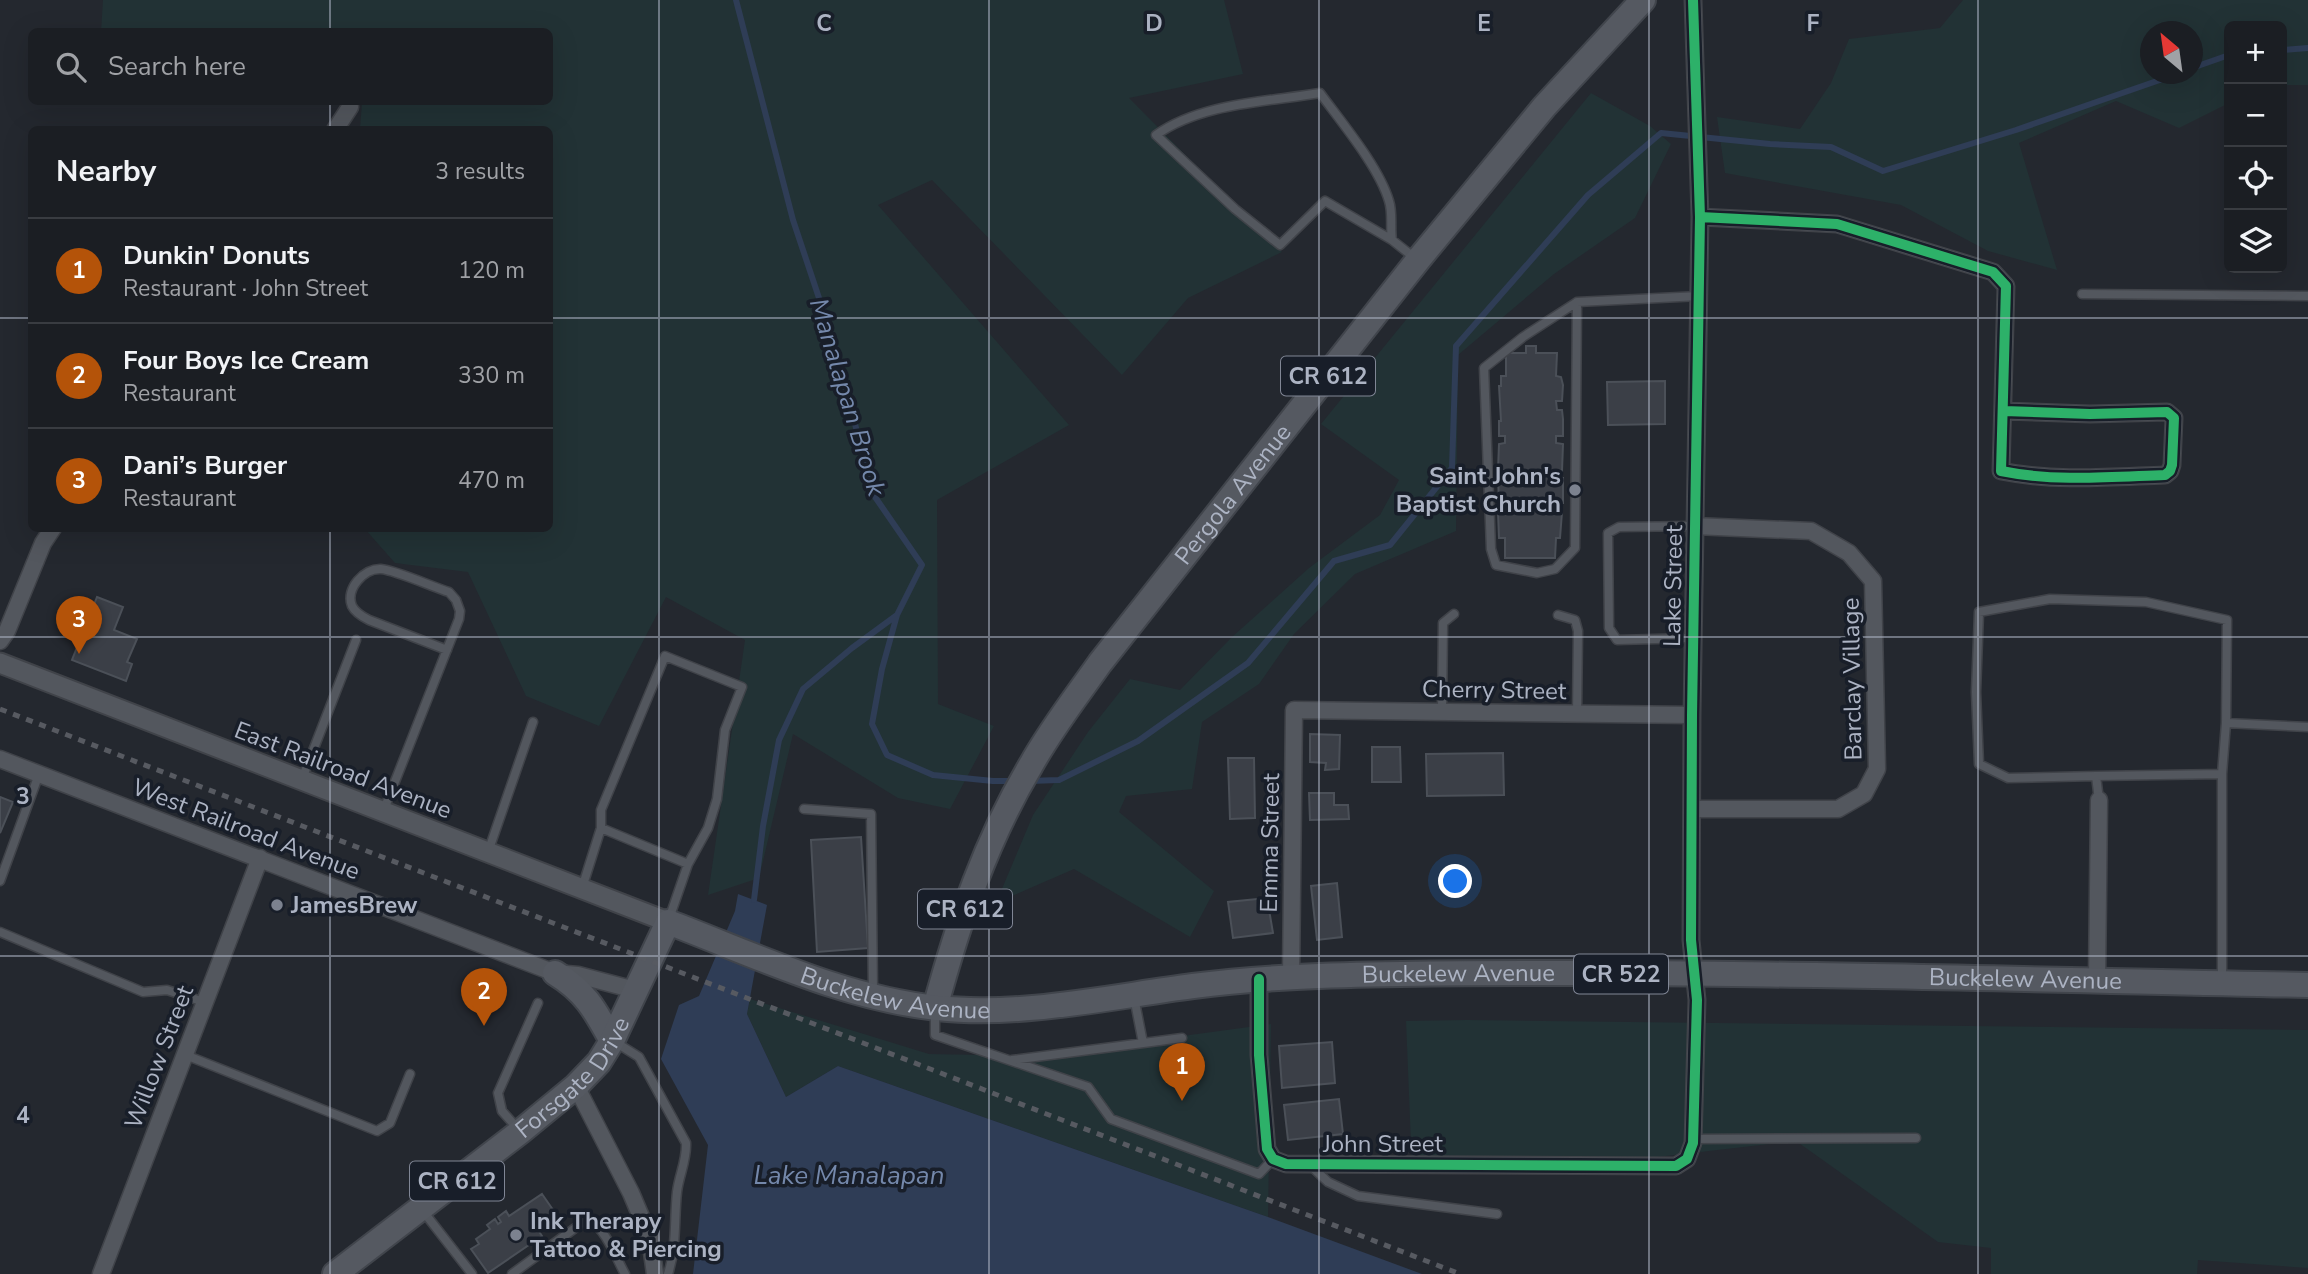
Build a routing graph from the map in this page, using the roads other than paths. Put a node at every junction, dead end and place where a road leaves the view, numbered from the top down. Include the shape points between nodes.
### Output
1 (1643, 0) edge
2 (1693, 0) edge
3 (350, 107) dead end
4 (338, 126) edge
5 (1700, 217) junction
6 (1392, 240) junction
7 (1418, 260) junction
8 (2082, 294) dead end
9 (1700, 296) junction
10 (2308, 296) edge
11 (1577, 302) junction
12 (2004, 411) junction
13 (1695, 526) junction
14 (50, 532) edge
15 (1454, 614) dead end
16 (1558, 615) dead end
17 (1693, 638) junction
18 (356, 640) dead end
19 (0, 641) edge
20 (447, 650) junction
21 (0, 663) edge
22 (1294, 710) joint
23 (1442, 711) junction
24 (1577, 715) junction
25 (1692, 715) junction
26 (533, 722) dead end
27 (2226, 723) junction
28 (2308, 727) edge
29 (0, 759) edge
30 (39, 774) junction
31 (2222, 774) junction
32 (2096, 776) junction
33 (300, 781) junction
34 (2099, 800) joint
35 (804, 809) dead end
36 (1692, 809) junction
37 (383, 812) junction
38 (601, 828) junction
39 (488, 852) junction
40 (260, 858) junction
41 (688, 864) junction
42 (0, 881) edge
43 (582, 888) junction
44 (668, 922) junction
45 (0, 932) edge
46 (555, 974) junction
47 (1696, 974) junction
48 (1292, 976) junction
49 (1259, 979) junction
50 (2097, 981) junction
51 (2222, 984) junction
52 (2308, 985) edge
53 (635, 990) junction
54 (1133, 994) junction
55 (873, 996) junction
56 (204, 1002) junction
57 (538, 1003) dead end
58 (935, 1008) junction
59 (1182, 1038) dead end
60 (612, 1041) junction
61 (1143, 1043) junction
62 (184, 1054) junction
63 (1009, 1060) junction
64 (410, 1074) dead end
65 (576, 1086) junction
66 (520, 1132) junction
67 (1916, 1138) dead end
68 (1693, 1139) junction
69 (1273, 1158) junction
70 (1308, 1164) junction
71 (421, 1209) junction
72 (1497, 1214) dead end
73 (101, 1274) edge
74 (335, 1274) edge
75 (472, 1274) edge
76 (512, 1274) edge
77 (625, 1274) edge
78 (655, 1274) edge
79 (668, 1274) edge

1 - 7 main road, Pergola Avenue / CR 612 via 1544,107
2 - 5 street, Lake Street
3 - 4 street
5 - 9 street, Lake Street
5 - 12 street via 1837,224 1993,272 2006,286
6 - 6 lane via 1384,186 1320,93 1214,110 1173,123 1156,135 1280,245 1325,201
6 - 7 lane
7 - 58 main road, Pergola Avenue / CR 612 via 1057,723 1030,765 980,868
8 - 10 lane
9 - 11 lane
9 - 13 street, Lake Street
11 - 11 lane via 1484,368 1491,549 1496,565 1537,573 1555,569 1575,548
12 - 12 street via 2001,471 2034,478 2165,475 2170,471 2174,418 2167,412
13 - 17 street, Lake Street
13 - 17 lane via 1619,527 1608,533 1609,628 1617,640
13 - 36 street, Barclay Village via 1811,531 1849,553 1873,581 1877,769 1864,794 1838,809
14 - 19 street
15 - 23 lane via 1443,623
16 - 24 lane via 1575,620 1578,631
17 - 25 street, Lake Street
18 - 33 lane
20 - 20 lane via 460,611 449,592 382,569 370,571 355,583 351,597 358,613
20 - 37 lane
21 - 33 street, East Railroad Avenue / CR 522
22 - 23 street, Cherry Street
22 - 48 street, Emma Street
23 - 24 street, Cherry Street
24 - 25 street, Cherry Street
25 - 36 street, Lake Street
26 - 39 lane
27 - 28 lane
27 - 31 lane
27 - 32 lane via 2227,620 2146,602 2050,599 1979,612 1979,764 2008,778
29 - 30 street, West Railroad Avenue
30 - 40 street, West Railroad Avenue
30 - 42 lane
31 - 32 lane
31 - 51 lane
32 - 34 lane
33 - 37 street, East Railroad Avenue / CR 522
34 - 50 street
35 - 55 lane via 871,814
36 - 47 street, Lake Street via 1691,940
37 - 39 street, East Railroad Avenue / CR 522
38 - 41 lane
38 - 41 lane via 601,810 665,656 742,687 725,730 717,799 708,828
38 - 43 lane
39 - 43 street, East Railroad Avenue / CR 522
40 - 46 street, West Railroad Avenue
40 - 56 street, Willow Street
41 - 44 lane
43 - 44 street, East Railroad Avenue / CR 522
44 - 53 main road, Forsgate Drive / CR 612
44 - 55 main road, Buckelew Avenue / CR 522
45 - 56 lane via 143,992 167,990
46 - 53 street, West Railroad Avenue via 578,975
46 - 60 main road via 575,985 589,1001
47 - 48 main road, Buckelew Avenue / CR 522
47 - 50 main road, Buckelew Avenue / CR 522
47 - 68 street, Lake Street
48 - 49 main road, Buckelew Avenue / CR 522
49 - 54 main road, Buckelew Avenue / CR 522
49 - 69 street via 1259,1055 1267,1149
50 - 51 main road, Buckelew Avenue / CR 522
51 - 52 main road, Buckelew Avenue / CR 522
53 - 60 main road, Forsgate Drive / CR 612
54 - 58 main road, Buckelew Avenue / CR 522 via 991,1010
54 - 61 lane
55 - 58 main road, Buckelew Avenue / CR 522
56 - 62 street, Willow Street
57 - 66 lane via 498,1093 502,1111
58 - 63 lane via 935,1035
59 - 61 lane
60 - 65 main road, Forsgate Drive / CR 612
60 - 79 lane via 639,1057 686,1143
61 - 63 lane
62 - 64 lane via 377,1131 390,1123
62 - 73 street, Willow Street
63 - 69 lane via 1088,1087 1111,1119 1259,1174
65 - 66 main road, Forsgate Drive / CR 612
65 - 78 street via 650,1238
66 - 71 main road, Forsgate Drive / CR 612
67 - 68 lane
68 - 70 street, John Street via 1687,1159 1676,1166
69 - 70 street, John Street via 1286,1164
70 - 72 lane via 1328,1182 1358,1196
71 - 74 main road, Forsgate Drive / CR 612
71 - 75 lane
76 - 77 lane via 589,1220 606,1238

